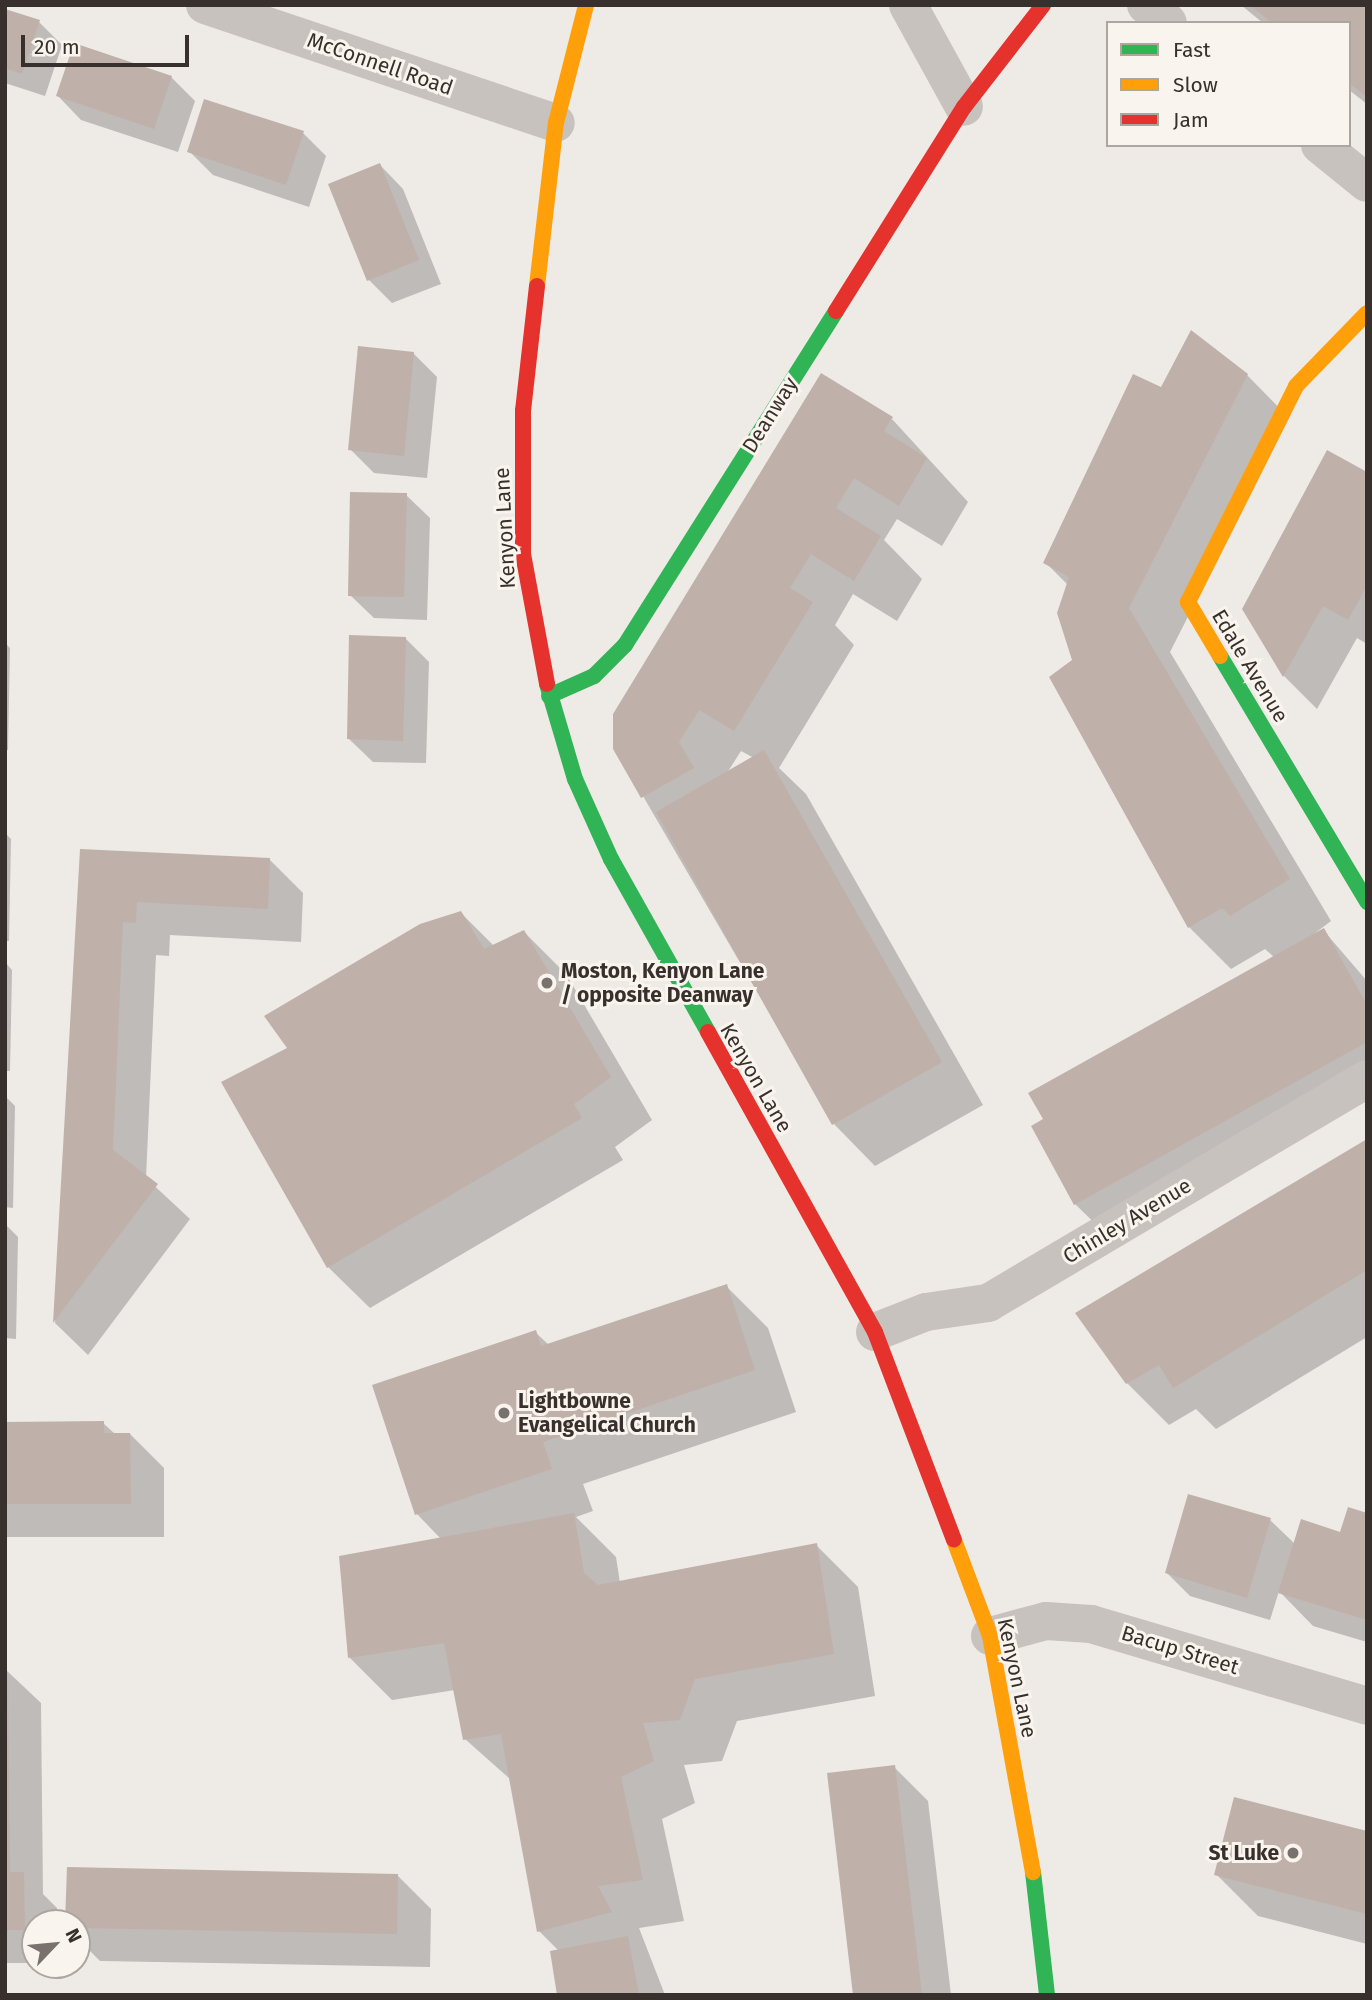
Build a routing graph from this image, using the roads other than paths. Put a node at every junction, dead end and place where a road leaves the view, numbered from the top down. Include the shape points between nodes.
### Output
1 (205, 5) edge
2 (586, 5) edge
3 (908, 5) edge
4 (1043, 5) edge
5 (1146, 5) edge
6 (1166, 21) edge
7 (964, 107) junction
8 (556, 123) junction
9 (1322, 147) edge
10 (1367, 183) edge
11 (1367, 313) edge
12 (549, 696) junction
13 (1367, 902) edge
14 (1367, 1079) edge
15 (875, 1332) junction
16 (990, 1636) junction
17 (1367, 1706) edge
18 (1047, 1995) edge

1 - 8 street, McConnell Road
2 - 8 street, Kenyon Lane
3 - 7 street
4 - 7 street, Deanway
5 - 6 street
7 - 12 street, Deanway via 625,645 594,676
8 - 12 street, Kenyon Lane via 523,411 523,554
9 - 10 street
11 - 13 street, Edale Avenue via 1296,386 1188,602
12 - 15 street, Kenyon Lane via 575,779 611,859
14 - 15 street, Chinley Avenue via 988,1303 926,1312
15 - 16 street, Kenyon Lane
16 - 17 street, Bacup Street via 1046,1622 1091,1624
16 - 18 street, Kenyon Lane via 1043,1925

